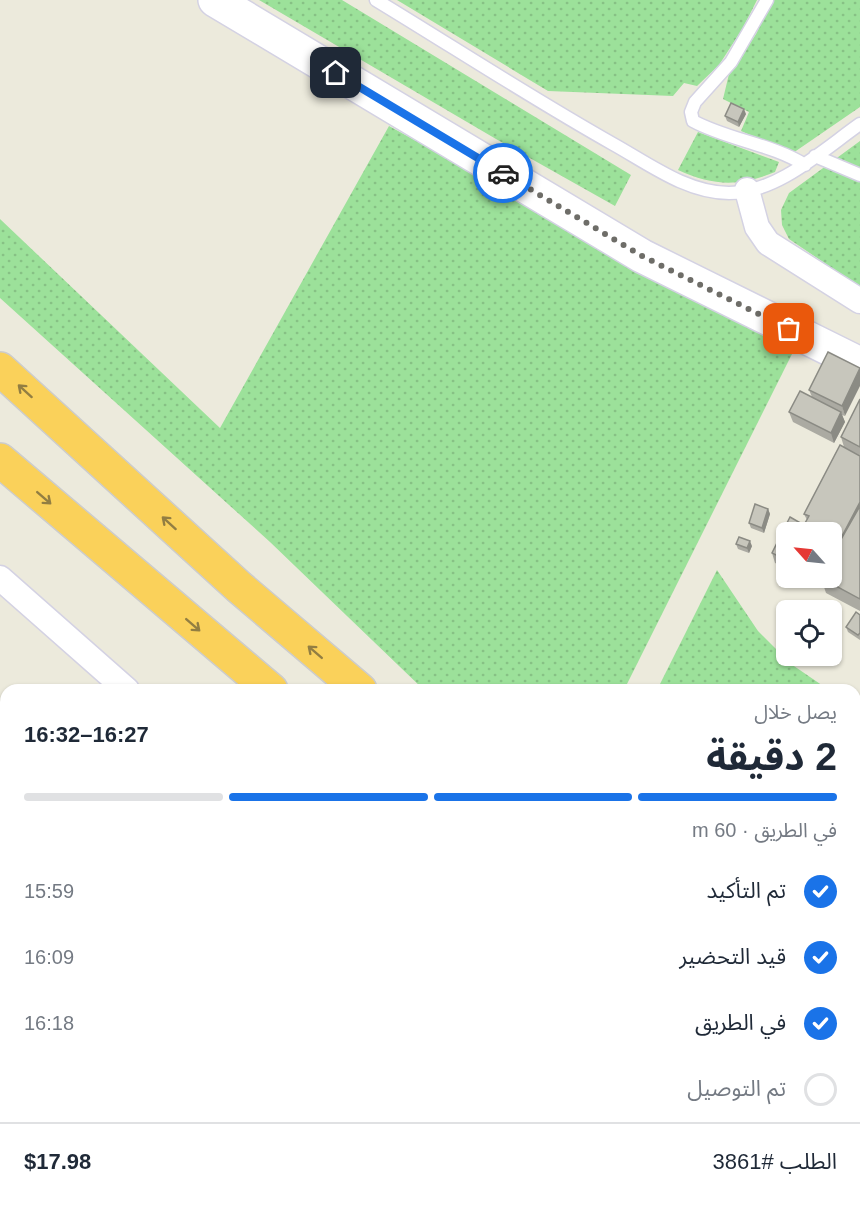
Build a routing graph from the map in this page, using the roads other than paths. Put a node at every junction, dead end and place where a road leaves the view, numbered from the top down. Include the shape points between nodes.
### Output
1 (214, 0) edge
2 (376, 0) edge
3 (767, 0) edge
4 (860, 124) edge
5 (815, 156) junction
6 (805, 165) junction
7 (860, 175) edge
8 (747, 190) junction
9 (860, 301) edge
10 (860, 364) edge
11 (0, 369) edge
12 (0, 460) edge
13 (0, 578) edge
14 (120, 684) edge
15 (264, 684) edge
16 (353, 684) edge

1 - 10 street via 642,256
2 - 8 lane via 668,175 702,190
3 - 6 lane via 731,62 695,102 691,116 693,121 720,135
4 - 5 lane
5 - 6 lane
5 - 7 lane
6 - 8 lane
8 - 9 street via 757,227 768,243
16 -> 11 highway via 239,587
12 -> 15 highway
13 - 14 street

